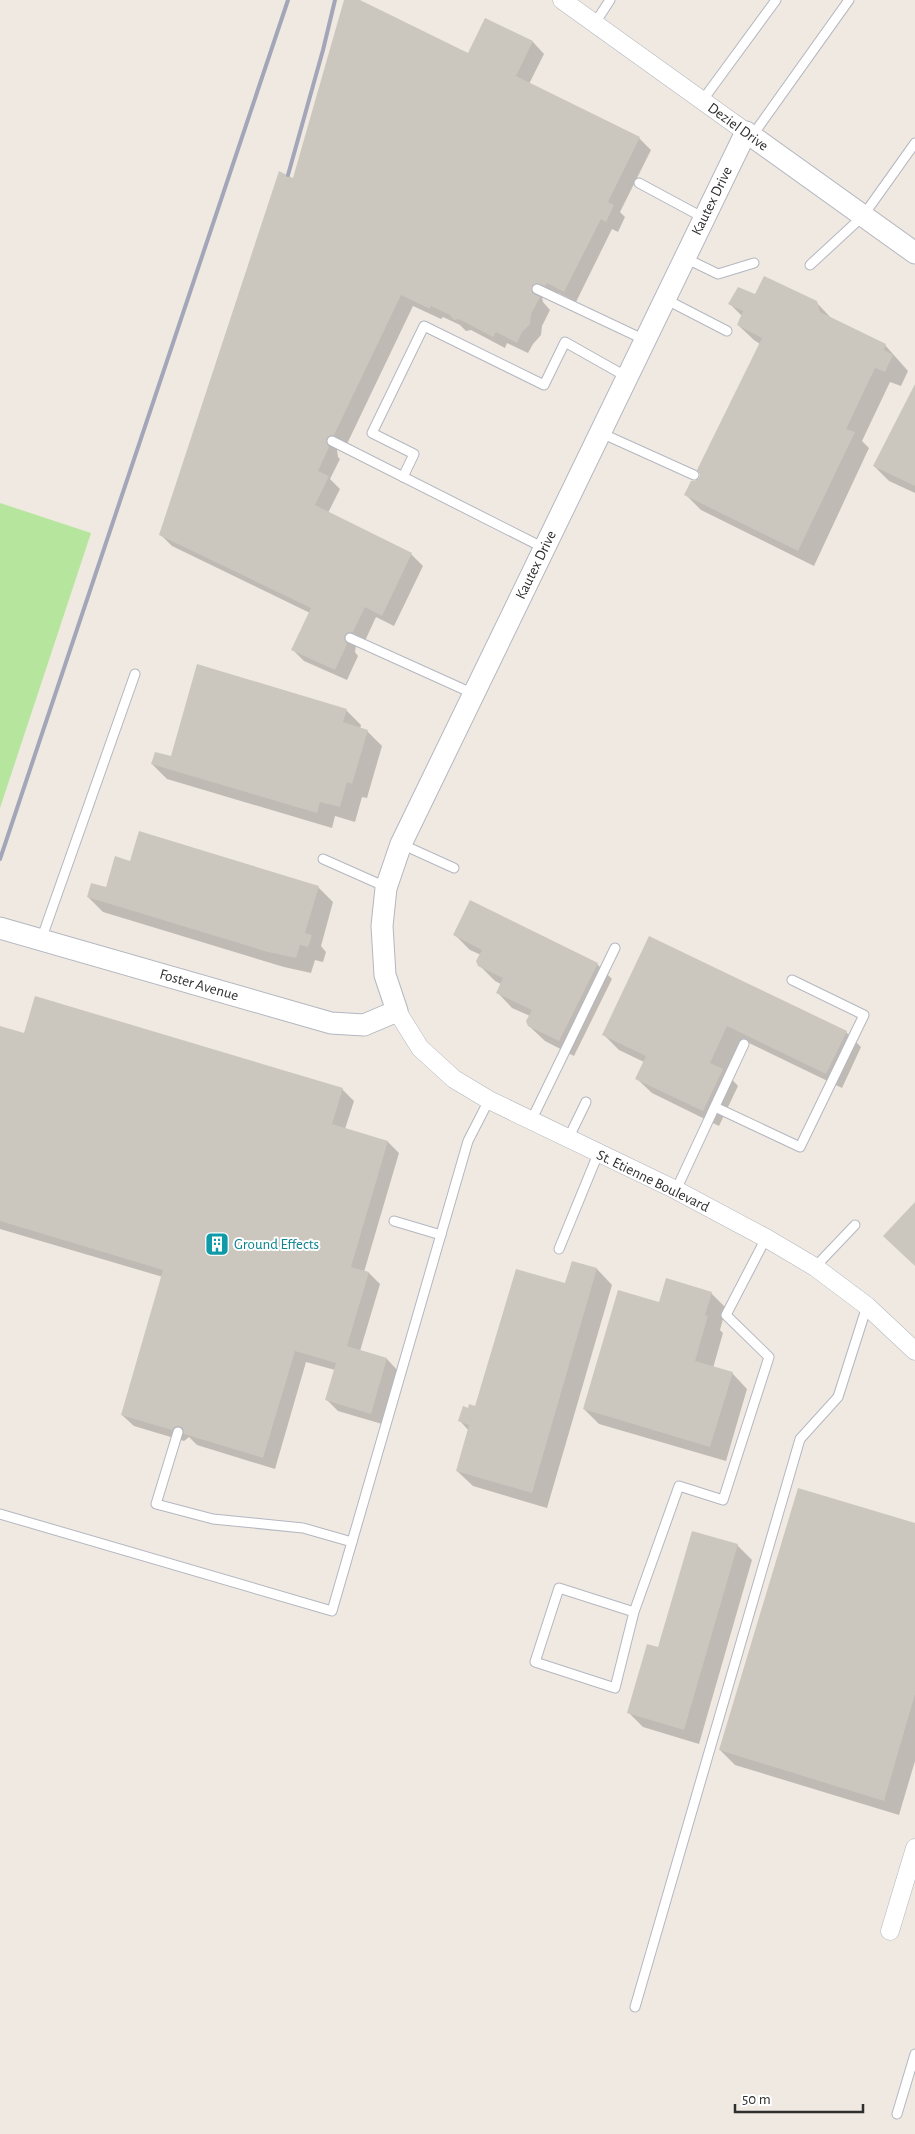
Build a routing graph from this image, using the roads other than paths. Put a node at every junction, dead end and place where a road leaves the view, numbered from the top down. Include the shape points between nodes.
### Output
1 (562, 0) edge
2 (610, 0) edge
3 (776, 0) edge
4 (850, 0) edge
5 (595, 23) junction
6 (702, 101) junction
7 (749, 135) junction
8 (915, 143) edge
9 (639, 183) dead end
10 (863, 216) junction
11 (704, 218) junction
12 (915, 253) edge
13 (685, 258) junction
14 (754, 263) dead end
15 (810, 265) dead end
16 (537, 289) dead end
17 (665, 299) junction
18 (727, 330) dead end
19 (645, 340) junction
20 (628, 377) junction
21 (600, 433) junction
22 (332, 441) dead end
23 (694, 476) dead end
24 (403, 477) junction
25 (544, 549) junction
26 (350, 638) dead end
27 (135, 674) dead end
28 (474, 694) junction
29 (401, 844) junction
30 (323, 859) dead end
31 (454, 868) dead end
32 (386, 887) junction
33 (0, 928) edge
34 (41, 940) junction
35 (615, 948) dead end
36 (792, 980) dead end
37 (397, 1010) junction
38 (744, 1044) dead end
39 (489, 1100) junction
40 (586, 1102) dead end
41 (715, 1107) junction
42 (531, 1121) junction
43 (568, 1139) junction
44 (598, 1154) junction
45 (676, 1190) junction
46 (394, 1221) dead end
47 (855, 1225) dead end
48 (441, 1235) junction
49 (766, 1238) junction
50 (559, 1249) dead end
51 (815, 1267) junction
52 (867, 1306) junction
53 (915, 1351) edge
54 (178, 1432) dead end
55 (0, 1514) edge
56 (352, 1542) junction
57 (634, 1612) junction
58 (915, 1848) edge
59 (911, 1874) edge
60 (890, 1930) dead end
61 (635, 2007) dead end
62 (915, 2054) edge
63 (897, 2114) dead end

1 - 5 street, Deziel Drive
2 - 5 lane
3 - 6 lane
4 - 7 lane
5 - 6 street, Deziel Drive
6 - 7 street, Deziel Drive
7 - 10 street, Deziel Drive
7 - 11 street, Kautex Drive
8 - 10 lane
9 - 11 lane
10 - 12 street, Deziel Drive
10 - 15 lane
11 - 13 street, Kautex Drive
13 - 14 lane via 718,274
13 - 17 street, Kautex Drive
16 - 19 lane
17 - 18 lane
17 - 19 street, Kautex Drive
19 - 20 street, Kautex Drive
20 - 21 street, Kautex Drive
20 - 24 lane via 564,342 544,385 424,326 372,433 414,454
21 - 23 lane
21 - 25 street, Kautex Drive
22 - 24 lane
24 - 25 lane
25 - 28 street, Kautex Drive
26 - 28 lane
27 - 34 lane
28 - 29 street, Kautex Drive
29 - 31 lane
29 - 32 street, Kautex Drive
30 - 32 lane
32 - 37 street, Kautex Drive via 382,926 385,975
33 - 34 street, Foster Avenue
34 - 37 street, Foster Avenue via 331,1023 364,1025
35 - 42 lane
36 - 41 lane via 864,1015 800,1147
37 - 39 street, St. Etienne Boulevard via 420,1048 454,1079
38 - 41 lane
39 - 42 street, St. Etienne Boulevard
39 - 48 lane via 468,1141
40 - 43 lane
41 - 45 lane
42 - 43 street, St. Etienne Boulevard
43 - 44 street, St. Etienne Boulevard
44 - 45 street, St. Etienne Boulevard
44 - 50 lane
45 - 49 street, St. Etienne Boulevard
46 - 48 lane
47 - 51 lane
48 - 56 lane
49 - 51 street, St. Etienne Boulevard
49 - 57 lane via 726,1315 769,1357 723,1500 679,1486
51 - 52 street, St. Etienne Boulevard
52 - 53 street, St. Etienne Boulevard
52 - 61 lane via 838,1397 800,1439
54 - 56 lane via 156,1504 213,1519 303,1528
55 - 56 lane via 332,1611
57 - 57 lane via 615,1688 535,1662 559,1588
58 - 59 street
59 - 60 street
62 - 63 lane

